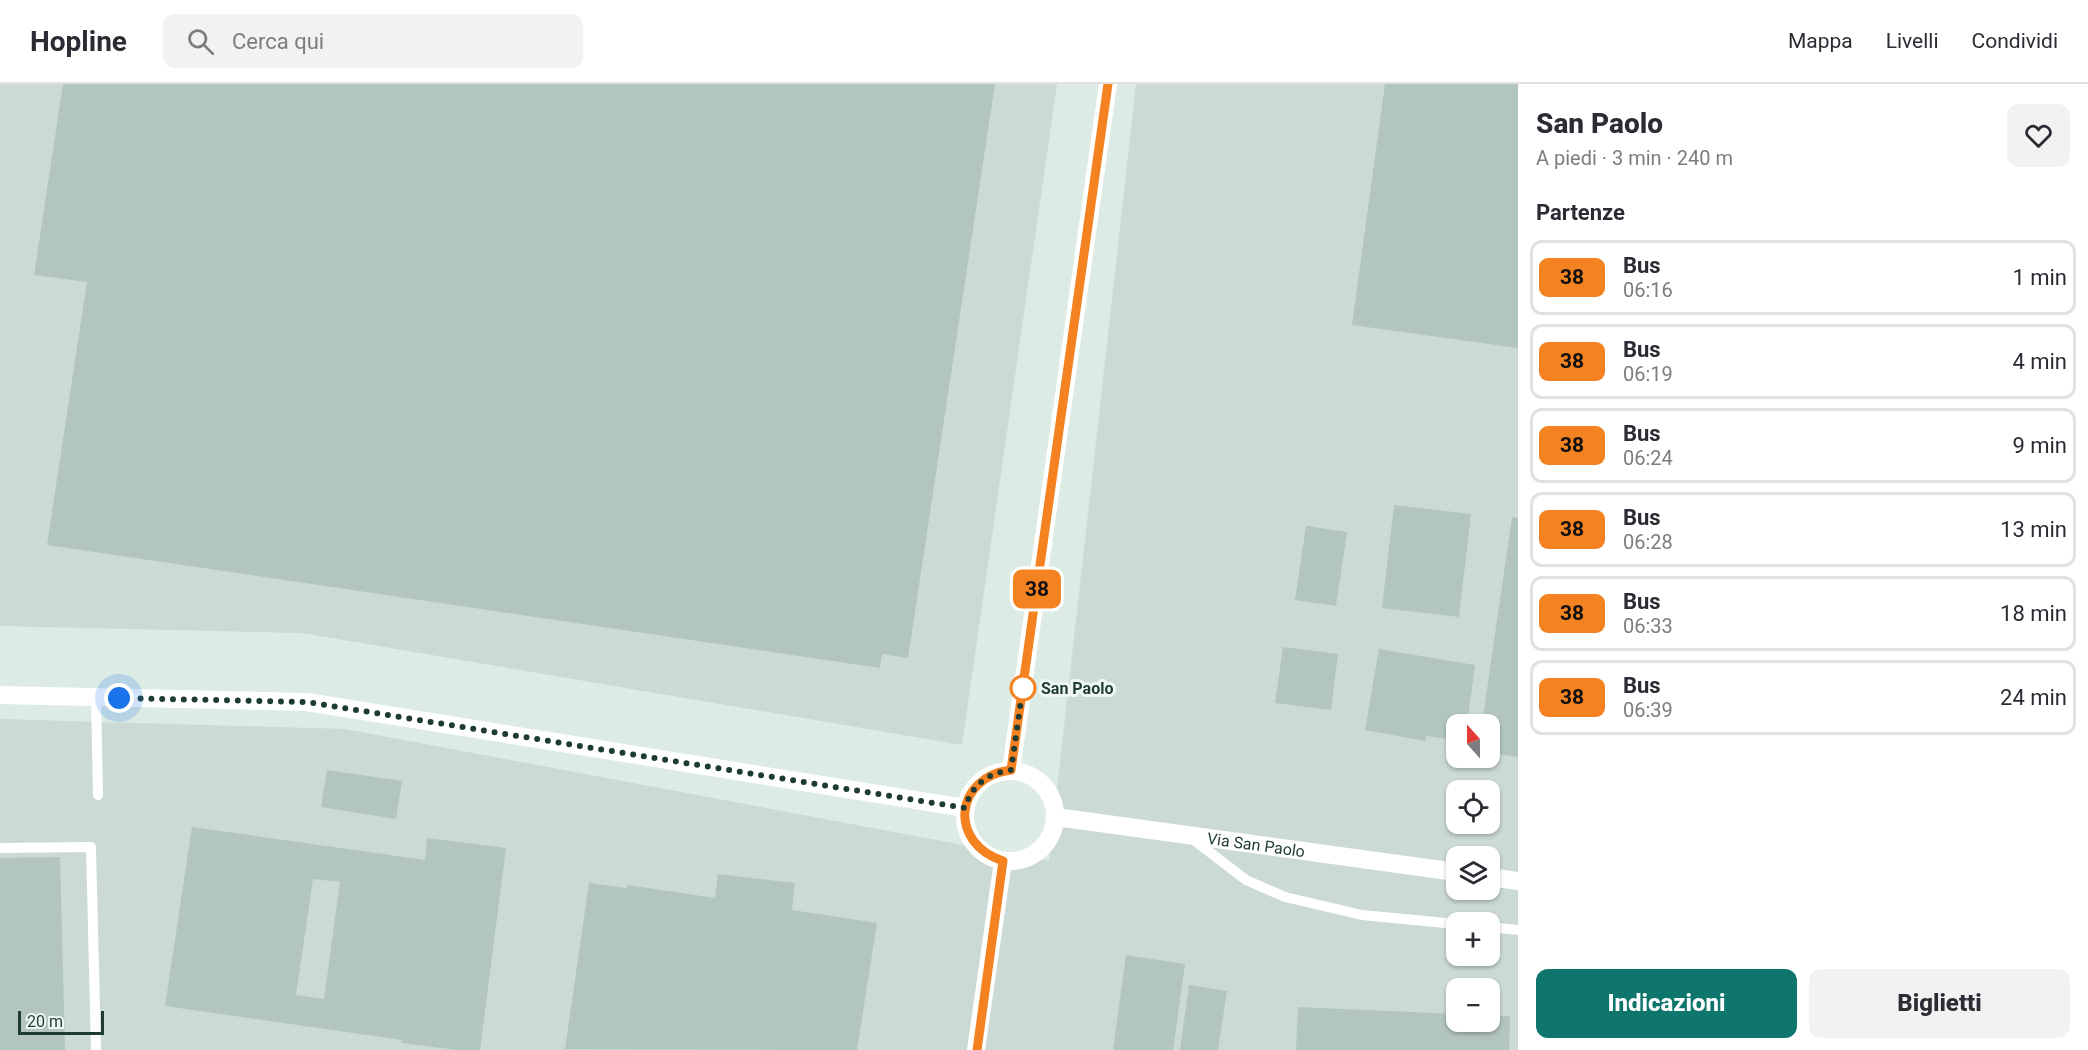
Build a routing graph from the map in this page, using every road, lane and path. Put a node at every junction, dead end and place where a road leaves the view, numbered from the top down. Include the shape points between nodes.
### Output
1 (1108, 84) edge
2 (0, 695) edge
3 (96, 697) junction
4 (1011, 770) junction
5 (98, 795) dead end
6 (965, 808) junction
7 (1056, 817) junction
8 (1187, 835) junction
9 (0, 848) edge
10 (1003, 861) junction
11 (1446, 871) edge
12 (1500, 878) edge
13 (1518, 881) edge
14 (1446, 923) edge
15 (1500, 928) edge
16 (1518, 930) edge
17 (96, 1050) edge
18 (976, 1050) edge

1 - 4 street
2 - 3 street
3 - 5 lane
3 - 6 street via 307,702
4 - 6 street via 986,777 976,785
4 - 7 street via 1025,772 1048,790
6 - 10 street via 969,836 978,848
7 - 8 street, Via San Paolo
7 - 10 street via 1053,832 1033,855
8 - 11 street, Via San Paolo
8 - 14 lane via 1246,880 1285,897 1362,915
9 - 17 lane via 92,847
10 - 18 street
12 - 13 street
15 - 16 lane

